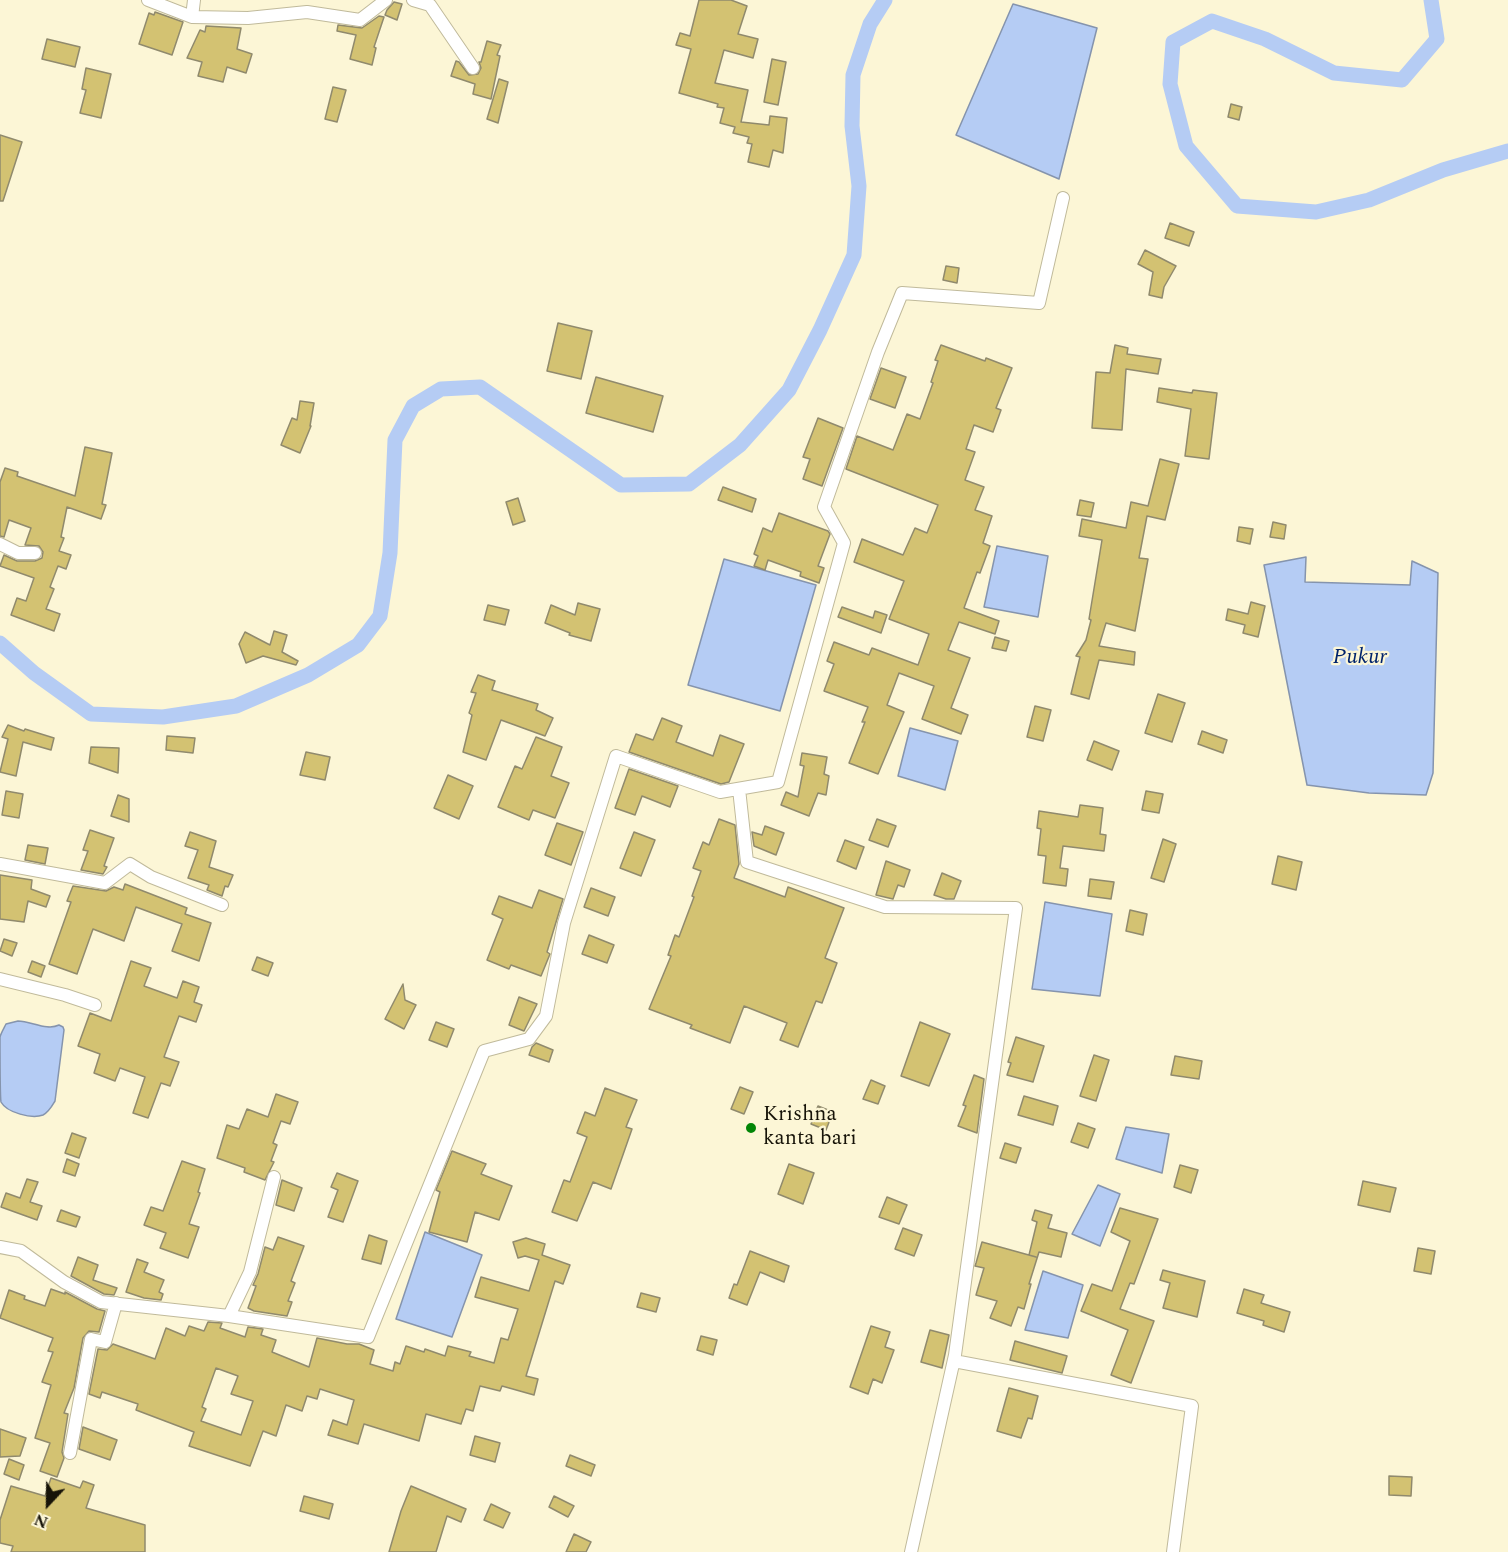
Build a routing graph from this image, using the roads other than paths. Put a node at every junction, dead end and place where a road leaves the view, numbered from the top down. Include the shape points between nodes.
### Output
1 (148, 0) edge
2 (194, 0) edge
3 (386, 0) edge
4 (413, 0) edge
5 (192, 17) junction
6 (473, 68) dead end
7 (1063, 198) dead end
8 (0, 544) edge
9 (35, 553) dead end
10 (739, 789) junction
11 (0, 864) edge
12 (222, 905) dead end
13 (0, 979) edge
14 (95, 1005) dead end
15 (274, 1177) dead end
16 (0, 1246) edge
17 (116, 1303) junction
18 (229, 1316) junction
19 (954, 1361) junction
20 (70, 1453) dead end
21 (911, 1552) edge
22 (1173, 1552) edge

1 - 5 street
2 - 5 street
3 - 5 street via 360,20 307,12 248,18
4 - 6 street via 430,5
7 - 10 street via 1039,303 902,292 824,507 844,543 778,782
8 - 9 street via 18,554
10 - 18 street via 720,792 616,756 564,923 546,1016 529,1039 484,1051 369,1337
10 - 19 street via 747,862 885,907 1016,909
11 - 12 street via 105,883 130,864 152,878
13 - 14 street
15 - 18 street via 250,1272
16 - 17 street via 21,1251 64,1282 102,1302
17 - 18 street
17 - 20 street via 105,1342 91,1339
19 - 21 street
19 - 22 street via 1192,1406

